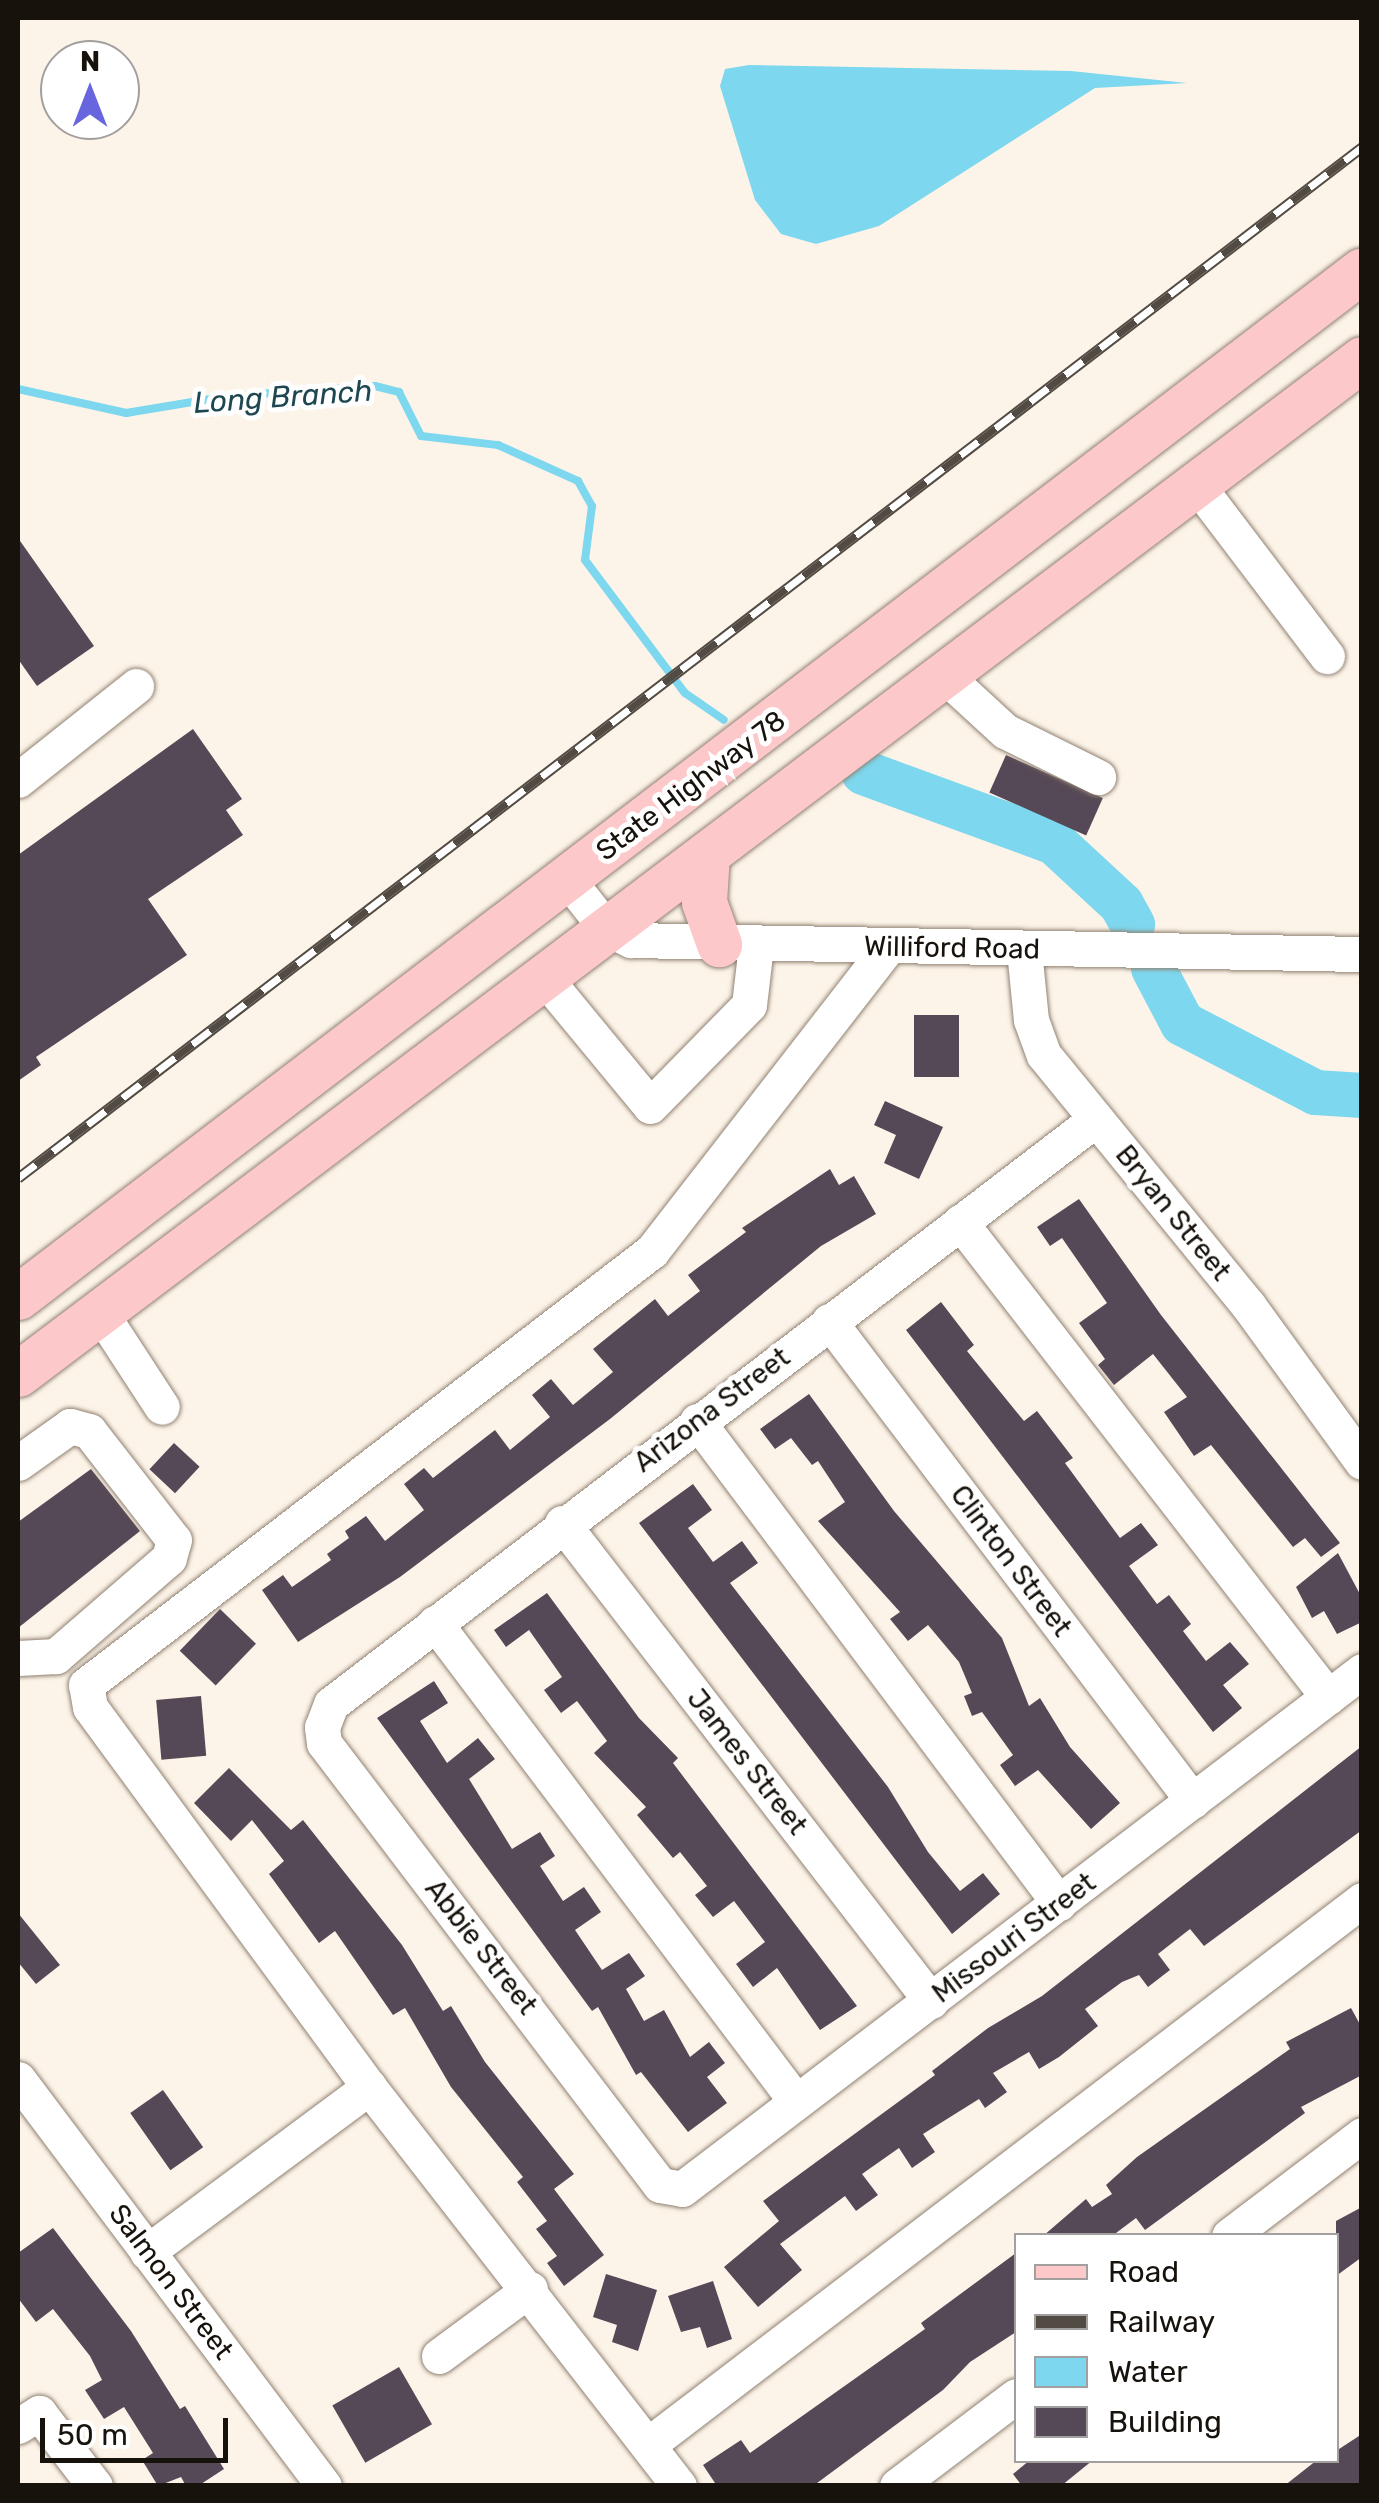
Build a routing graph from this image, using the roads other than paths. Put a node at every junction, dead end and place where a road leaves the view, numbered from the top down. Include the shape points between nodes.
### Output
1 (1362, 270) edge
2 (1359, 367) edge
3 (1198, 484) junction
4 (1327, 656) dead end
5 (944, 675) junction
6 (136, 686) dead end
7 (1098, 778) dead end
8 (18, 780) edge
9 (707, 854) junction
10 (568, 880) junction
11 (606, 928) junction
12 (738, 944) junction
13 (888, 947) junction
14 (1024, 950) junction
15 (1362, 954) edge
16 (544, 976) junction
17 (1096, 1119) junction
18 (960, 1222) junction
19 (18, 1298) edge
20 (100, 1312) junction
21 (829, 1321) junction
22 (18, 1374) edge
23 (162, 1407) dead end
24 (697, 1421) junction
25 (1362, 1462) edge
26 (18, 1463) edge
27 (562, 1524) junction
28 (435, 1623) junction
29 (18, 1658) edge
30 (1362, 1671) edge
31 (1328, 1697) junction
32 (331, 1704) joint
33 (1193, 1800) junction
34 (1362, 1900) edge
35 (1060, 1903) junction
36 (931, 2001) junction
37 (18, 2078) edge
38 (369, 2087) junction
39 (795, 2100) junction
40 (1362, 2136) edge
41 (660, 2184) joint
42 (1233, 2233) edge
43 (147, 2252) junction
44 (530, 2289) junction
45 (439, 2356) dead end
46 (1014, 2398) edge
47 (18, 2426) edge
48 (648, 2444) junction
49 (96, 2486) edge
50 (324, 2486) edge
51 (679, 2486) edge
52 (897, 2486) edge

1 - 10 main road, State Highway 78
2 - 3 main road
3 - 4 street
3 - 5 main road
5 - 7 street via 1005,731
5 - 9 main road
6 - 8 street
9 - 11 main road
9 - 12 main road via 704,902
10 - 11 street
10 - 19 main road, State Highway 78
11 - 12 street, Williford Road via 631,940
11 - 16 main road
12 - 13 street, Williford Road
12 - 16 street via 749,1005 650,1106
13 - 14 street, Williford Road
13 - 38 street via 652,1251 94,1673 86,1686 90,1706
14 - 15 street, Williford Road
14 - 17 street, Bryan Street via 1031,1020 1044,1054
16 - 20 main road
17 - 18 street, Arizona Street
17 - 25 street, Bryan Street via 1248,1305
18 - 21 street, Arizona Street
18 - 31 street
20 - 22 main road
20 - 23 street
21 - 24 street, Arizona Street
21 - 33 street, Clinton Street
24 - 27 street, Arizona Street
24 - 35 street
26 - 29 street via 70,1426 89,1431 174,1540 169,1558 56,1656
27 - 28 street, Arizona Street
27 - 36 street, James Street
28 - 32 street, Arizona Street
28 - 39 street
30 - 31 street, Missouri Street
31 - 33 street, Missouri Street
32 - 41 street, Abbie Street via 324,1744
33 - 35 street, Missouri Street
34 - 48 street
35 - 36 street, Missouri Street
36 - 39 street, Missouri Street
37 - 43 street, Salmon Street
38 - 43 street
38 - 44 street
39 - 41 street, Missouri Street via 682,2189
40 - 42 street
43 - 50 street, Salmon Street
44 - 45 street
44 - 48 street
46 - 52 street
47 - 49 street via 39,2413
48 - 51 street

